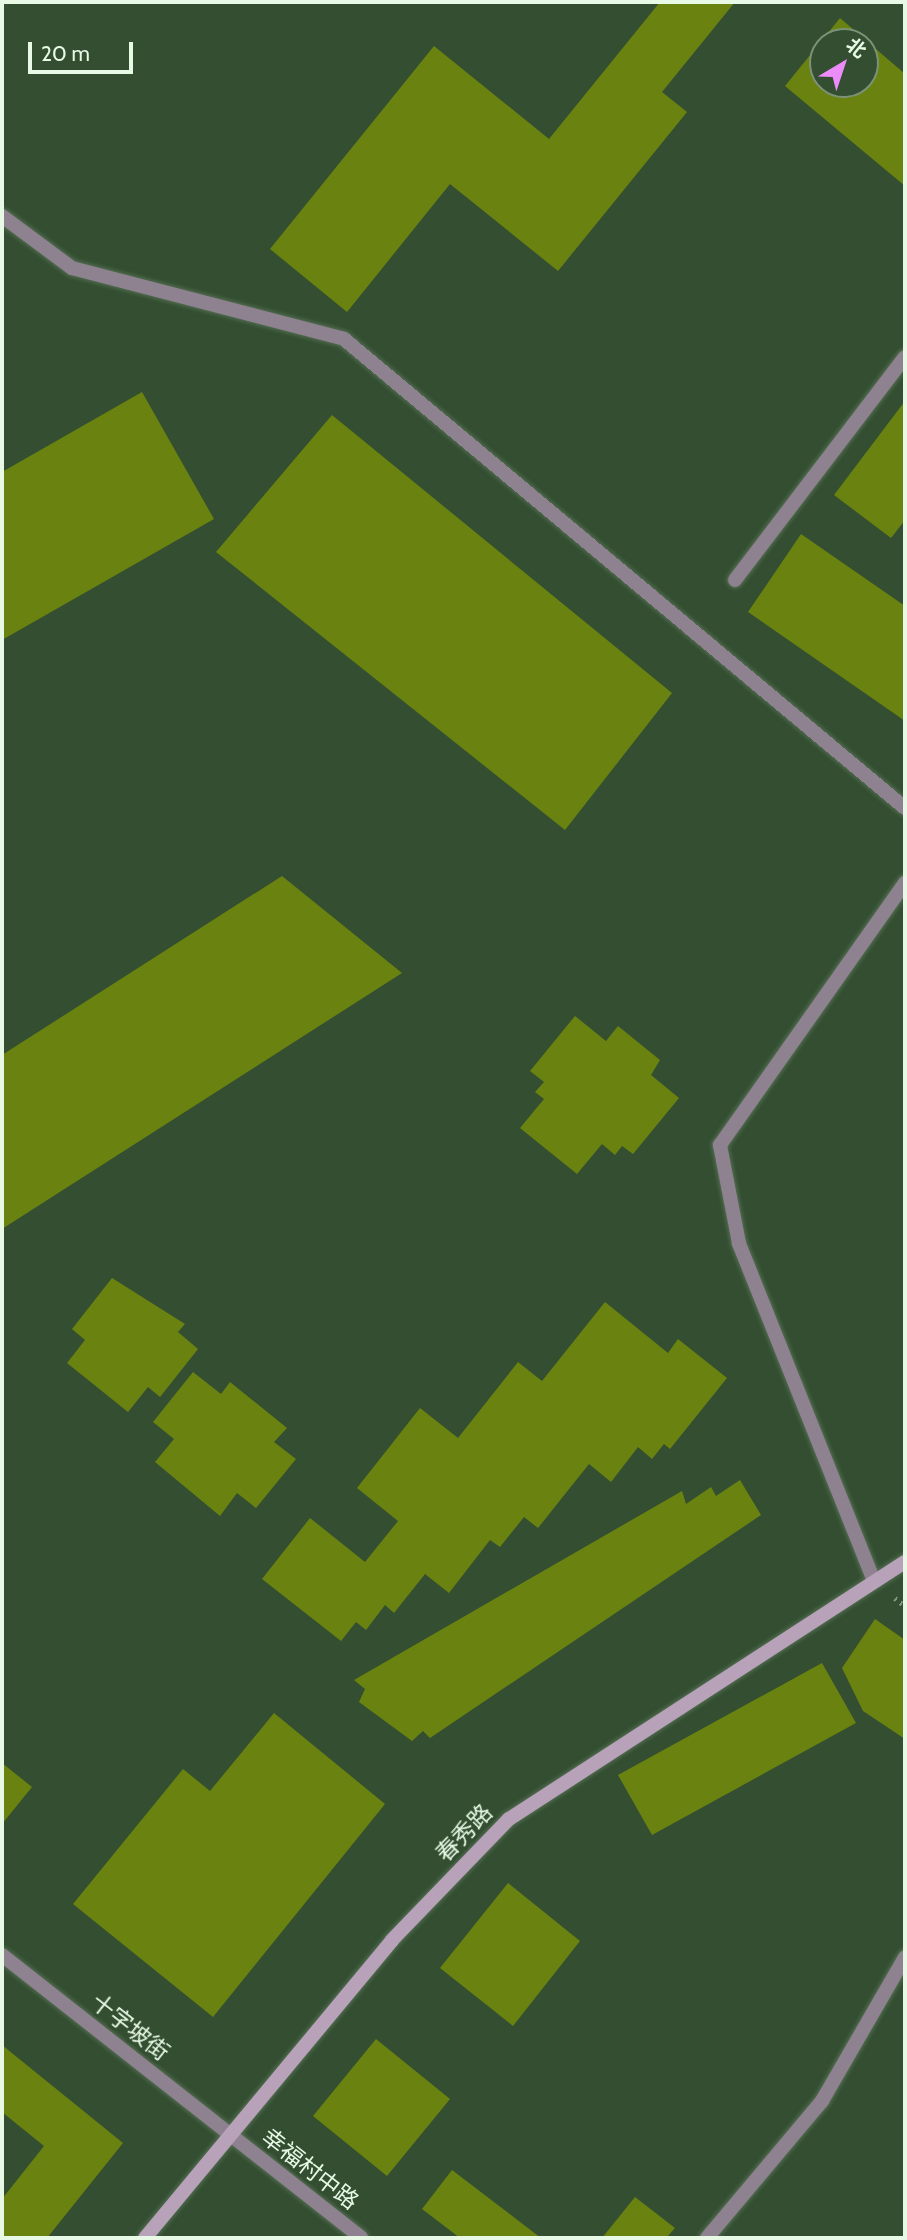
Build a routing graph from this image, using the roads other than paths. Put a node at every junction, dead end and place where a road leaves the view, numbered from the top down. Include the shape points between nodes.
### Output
1 (2, 216) edge
2 (905, 357) edge
3 (735, 580) dead end
4 (905, 808) edge
5 (905, 883) edge
6 (905, 1562) edge
7 (874, 1581) junction
8 (2, 1955) edge
9 (905, 1957) edge
10 (231, 2136) junction
11 (145, 2238) edge
12 (361, 2238) edge
13 (707, 2238) edge

1 - 4 street via 72,268 344,339
2 - 3 street
5 - 7 street via 720,1145 739,1243
6 - 7 street, 春秀路
7 - 10 street, 春秀路 via 509,1819 392,1940
8 - 10 street, 十字坡街
9 - 13 street via 822,2101
10 - 11 street, 春秀路
10 - 12 street, 幸福村中路

